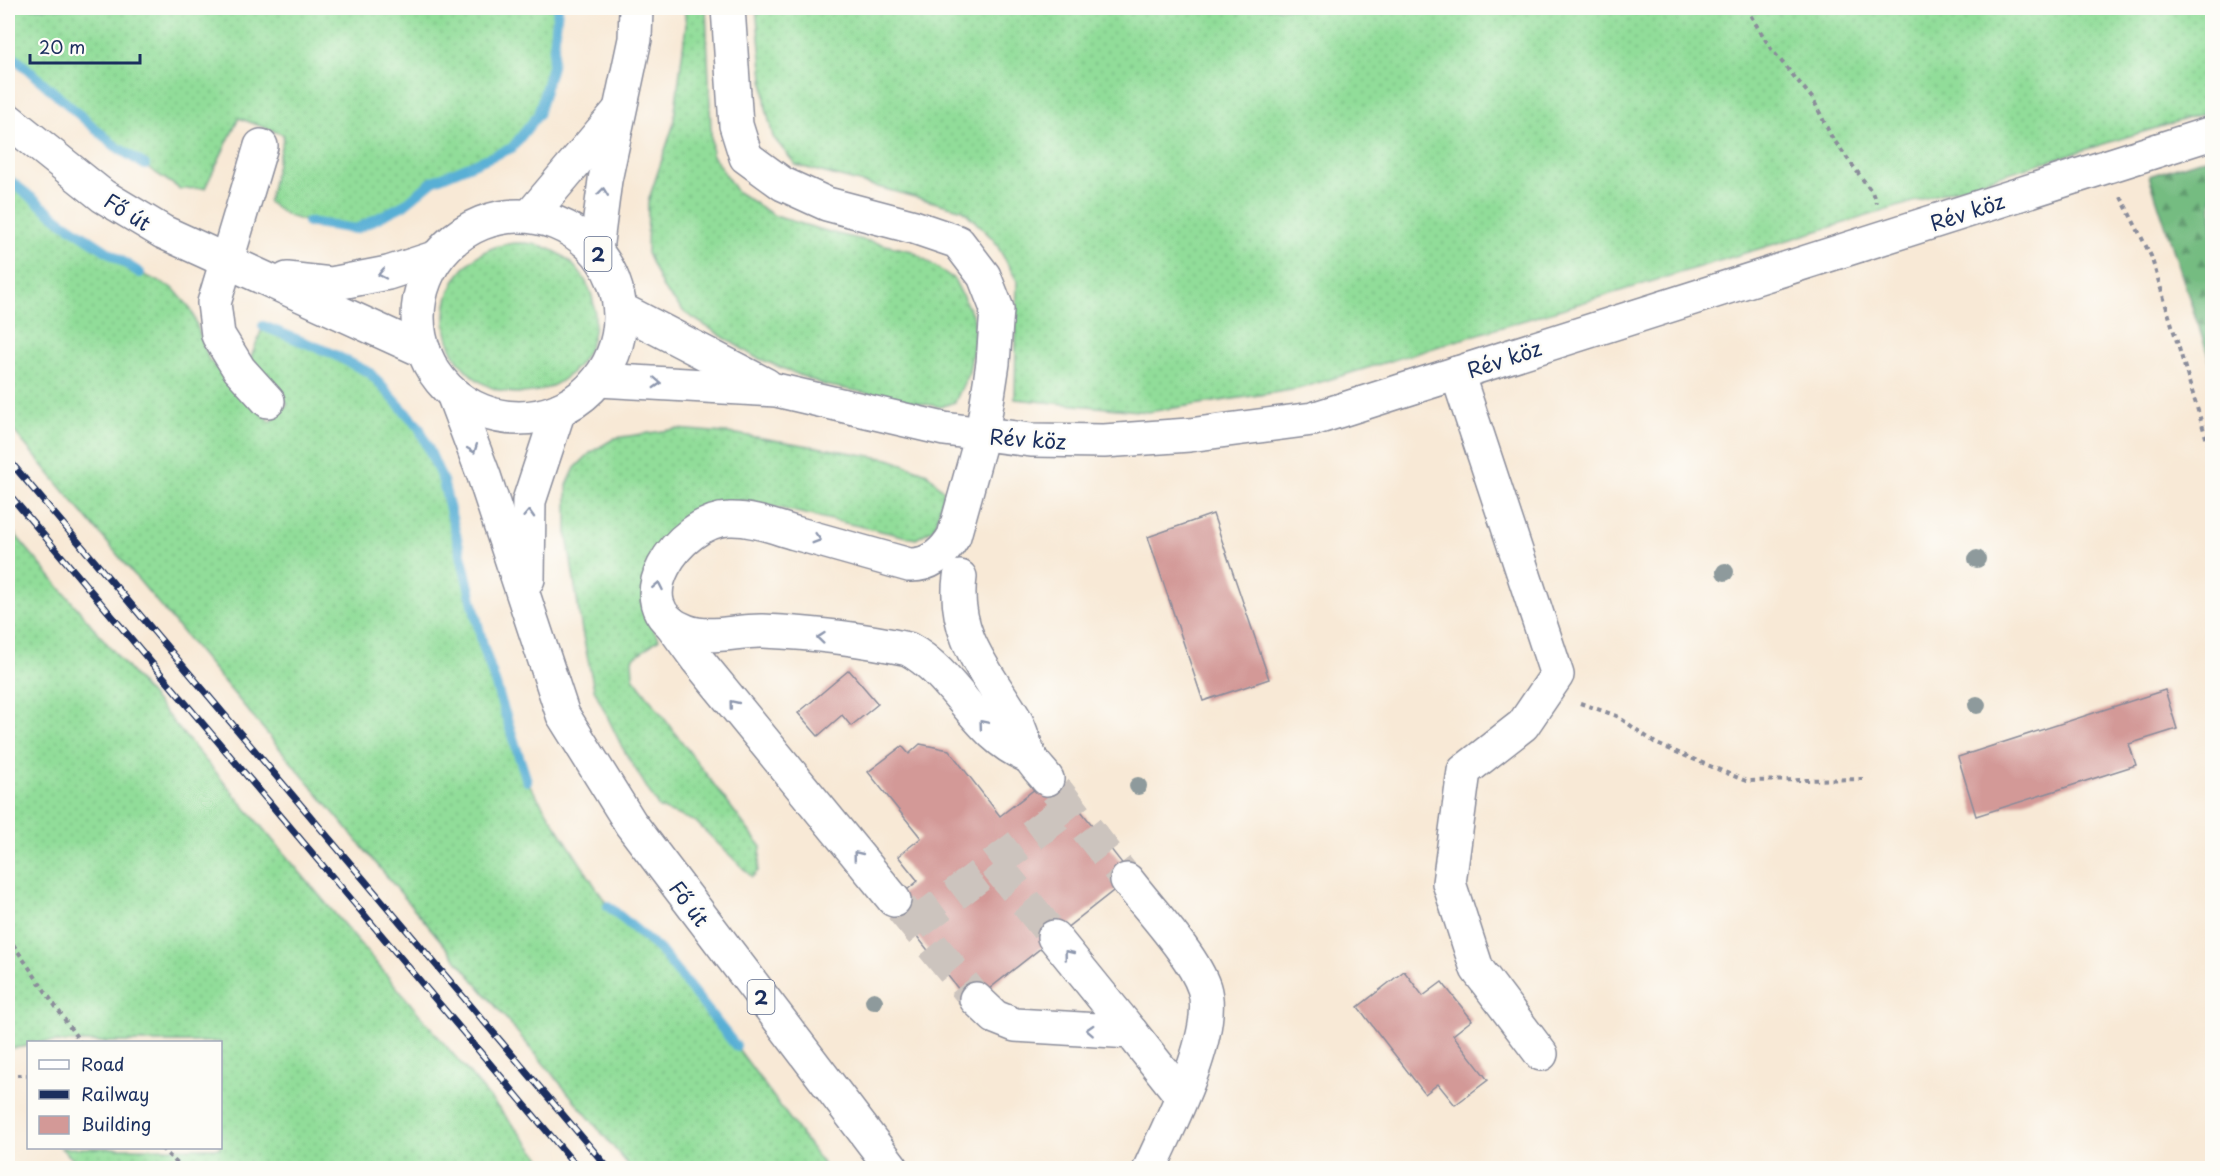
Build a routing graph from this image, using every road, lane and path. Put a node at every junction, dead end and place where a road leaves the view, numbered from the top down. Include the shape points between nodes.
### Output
1 (636, 8) edge
2 (728, 8) edge
3 (1746, 8) edge
4 (618, 112) junction
5 (8, 120) edge
6 (2212, 133) edge
7 (261, 146) dead end
8 (2105, 167) junction
9 (530, 216) junction
10 (1888, 236) junction
11 (596, 250) junction
12 (437, 257) junction
13 (228, 263) junction
14 (263, 276) junction
15 (620, 309) junction
16 (424, 351) junction
17 (1457, 373) junction
18 (599, 380) junction
19 (776, 390) junction
20 (453, 394) junction
21 (268, 400) dead end
22 (559, 410) junction
23 (982, 435) junction
24 (2212, 457) edge
25 (960, 577) dead end
26 (528, 614) junction
27 (669, 621) junction
28 (1548, 689) junction
29 (1863, 779) dead end
30 (1127, 880) tunnel mouth
31 (894, 900) tunnel mouth
32 (8, 937) edge
33 (1054, 937) tunnel mouth
34 (976, 999) tunnel mouth
35 (1131, 1032) junction
36 (80, 1041) edge
37 (1541, 1054) dead end
38 (8, 1075) edge
39 (27, 1075) edge
40 (1181, 1095) junction
41 (162, 1149) edge
42 (182, 1168) edge
43 (892, 1168) edge
44 (1150, 1168) edge

1 - 4 main road via 635,39
2 - 23 main road via 736,125 746,157 783,184 827,204 958,242 984,276 998,309
3 - 10 path via 1771,49 1813,99 1832,136 1872,192
4 - 9 main road
11 -> 4 main road
5 - 13 main road, Fő út / 2 via 110,200 163,232
6 - 8 main road, Rév köz
7 - 13 main road
8 - 10 main road, Rév köz
8 - 24 path via 2151,256
9 - 11 main road, Fő út / 2 via 570,229
9 - 12 main road, Fő út / 2 via 495,218 463,232
10 - 17 main road, Rév köz
11 - 15 main road, Fő út / 2 via 613,278
12 -> 14 main road, Fő út / 2 via 388,273 331,284
12 - 16 main road, Fő út via 422,286 418,318
13 - 14 main road, Fő út / 2
13 - 21 main road via 214,303 218,335 239,369
14 - 16 main road, Fő út / 2
15 - 18 main road, Fő út / 2 via 619,334 612,358
15 - 19 main road, Rév köz
16 - 20 main road, Fő út / 2 via 435,374
17 - 23 main road, Rév köz via 1301,420 1189,435 1104,441
17 - 28 main road via 1557,675
18 -> 19 main road, Rév köz
18 - 22 main road, Fő út / 2
19 - 23 main road, Rév köz
20 - 22 main road, Fő út via 485,412 522,418
20 -> 26 main road, Fő út / 2
26 -> 22 main road, Fő út / 2 via 529,501
27 -> 23 main road via 658,606 658,579 674,551 696,530 716,520 753,522 909,565 933,559 954,536
25 -> 27 main road via 957,598 966,633 1039,768 993,735 940,672 908,650 763,631 700,634 687,632
26 - 43 main road, Fő út / 2 via 564,715 631,824
31 -> 27 main road
28 - 29 path via 1617,716 1657,744 1746,781
28 - 37 main road via 1523,725 1464,771 1449,883 1478,969
30 - 40 main road via 1196,969 1204,988 1208,1012 1204,1035
32 - 36 path
35 -> 33 main road
35 -> 34 main road via 1015,1025 995,1017
35 - 40 main road
38 - 39 path
40 - 44 main road
41 - 42 path

